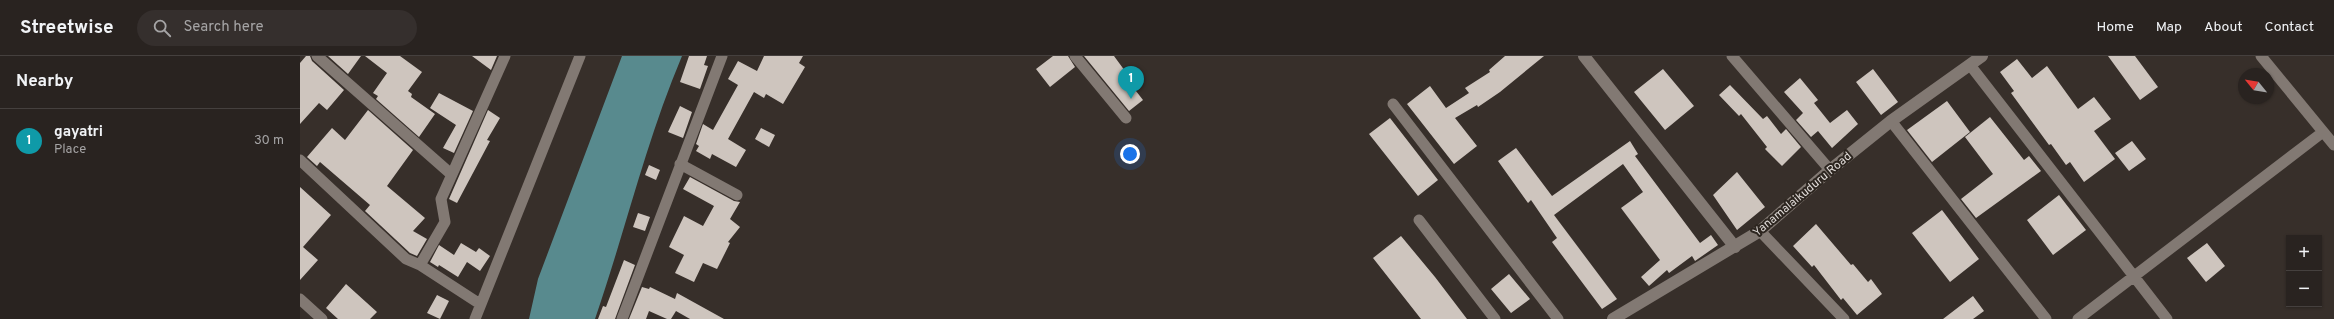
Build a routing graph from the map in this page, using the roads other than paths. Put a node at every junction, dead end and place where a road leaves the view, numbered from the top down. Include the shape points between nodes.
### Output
1 (317, 56) edge
2 (505, 56) edge
3 (580, 56) edge
4 (722, 56) edge
5 (1075, 56) edge
6 (1584, 56) edge
7 (1732, 56) edge
8 (1982, 56) edge
9 (2262, 56) edge
10 (1970, 65) junction
11 (1393, 104) dead end
12 (1126, 118) dead end
13 (1891, 121) junction
14 (2323, 132) junction
15 (2334, 145) edge
16 (300, 160) edge
17 (680, 164) junction
18 (1830, 170) junction
19 (451, 174) junction
20 (737, 194) dead end
21 (1419, 220) dead end
22 (1760, 230) junction
23 (1735, 247) junction
24 (420, 265) junction
25 (2134, 275) junction
26 (300, 300) edge
27 (480, 304) junction
28 (322, 319) edge
29 (475, 319) edge
30 (622, 319) edge
31 (1495, 319) edge
32 (1558, 319) edge
33 (1614, 319) edge
34 (1844, 319) edge
35 (2046, 319) edge
36 (2078, 319) edge
37 (2167, 319) edge

1 - 19 street
2 - 19 street
3 - 27 street
4 - 17 street
5 - 12 street
6 - 23 street
7 - 18 street
8 - 10 street, Yanamalaikuduru Road
9 - 14 street
10 - 13 street, Yanamalaikuduru Road
10 - 25 street
11 - 32 street
13 - 18 street, Yanamalaikuduru Road
13 - 35 street
14 - 15 street
14 - 25 street
16 - 24 street via 406,259
17 - 20 street
17 - 30 street
18 - 22 street, Yanamalaikuduru Road
19 - 24 street via 441,199 445,222
21 - 31 street
22 - 23 street, Yanamalaikuduru Road
22 - 34 street
23 - 33 street, Yanamalaikuduru Road
24 - 27 street
25 - 36 street
25 - 37 street
26 - 28 street
27 - 29 street

